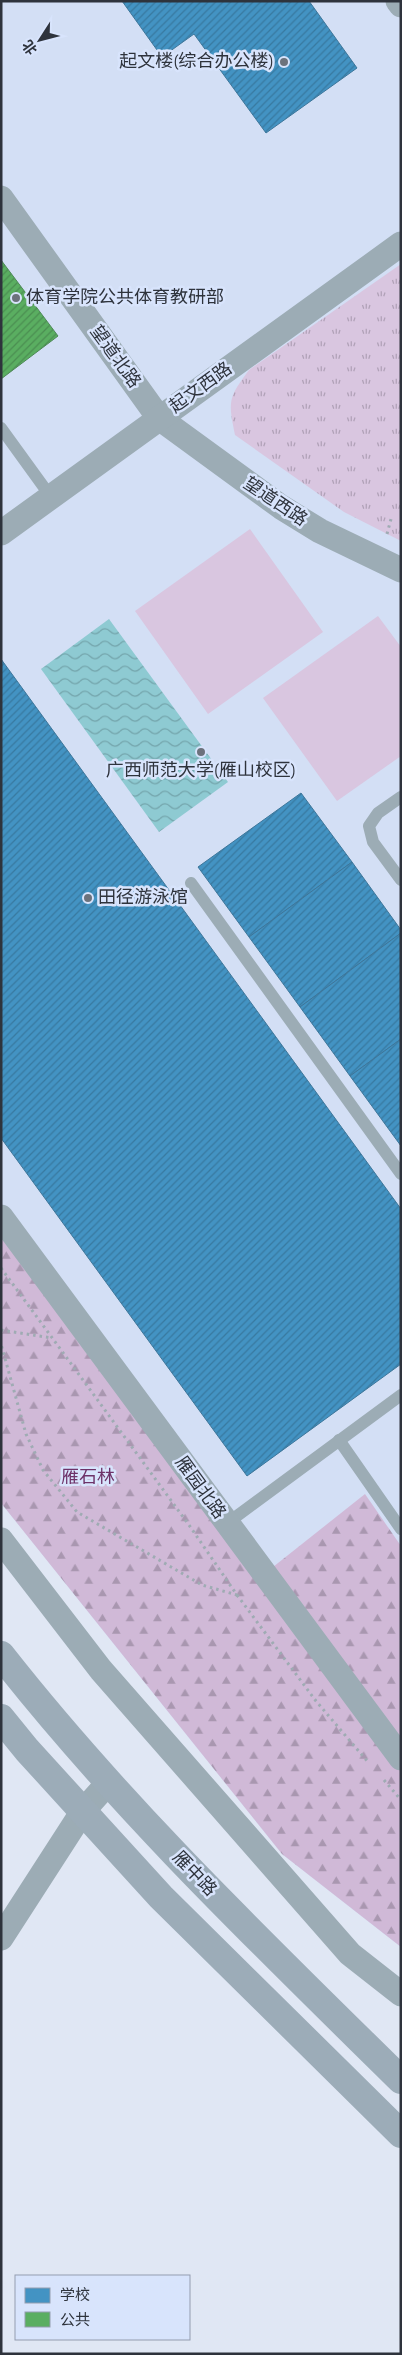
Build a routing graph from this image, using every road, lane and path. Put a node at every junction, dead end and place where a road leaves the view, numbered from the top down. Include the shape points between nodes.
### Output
1 (398, 1) edge
2 (401, 5) edge
3 (1, 198) edge
4 (401, 244) edge
5 (159, 418) junction
6 (1, 428) edge
7 (51, 497) junction
8 (1, 533) edge
9 (401, 570) edge
10 (401, 797) edge
11 (401, 880) edge
12 (191, 883) dead end
13 (401, 1174) edge
14 (1, 1218) edge
15 (1, 1268) edge
16 (1, 1330) edge
17 (52, 1338) junction
18 (1, 1344) edge
19 (401, 1395) edge
20 (339, 1440) junction
21 (226, 1524) junction
22 (401, 1529) edge
23 (1, 1540) edge
24 (237, 1595) junction
25 (1, 1655) edge
26 (1, 1718) edge
27 (401, 1758) edge
28 (371, 1765) dead end
29 (383, 1779) dead end
30 (109, 1782) junction
31 (401, 1800) edge
32 (83, 1811) junction
33 (1, 1938) edge
34 (401, 1994) edge
35 (401, 2080) edge
36 (401, 2134) edge

1 - 2 street
3 - 5 street, 望道北路
4 - 5 street, 起文西路
5 - 7 street, 起文西路
5 - 9 street, 望道西路 via 320,532
6 - 7 lane
7 - 8 street, 起文西路
10 - 11 lane via 378,813 369,826 373,842
12 - 13 lane
14 - 21 street, 雁园北路
15 - 17 path
16 - 17 path
17 - 24 path
18 - 24 path via 26,1434 43,1470 77,1512 202,1584
19 - 20 lane
20 - 21 lane
20 - 22 lane
21 - 27 street, 雁园北路
23 - 34 street via 101,1670 344,1946
24 - 28 path via 316,1700
25 - 30 main road, 雁中路 via 56,1725
26 - 32 main road
29 - 31 path
30 - 32 street
30 - 35 main road, 雁中路 via 189,1871
32 - 33 street
32 - 36 main road via 161,1897

